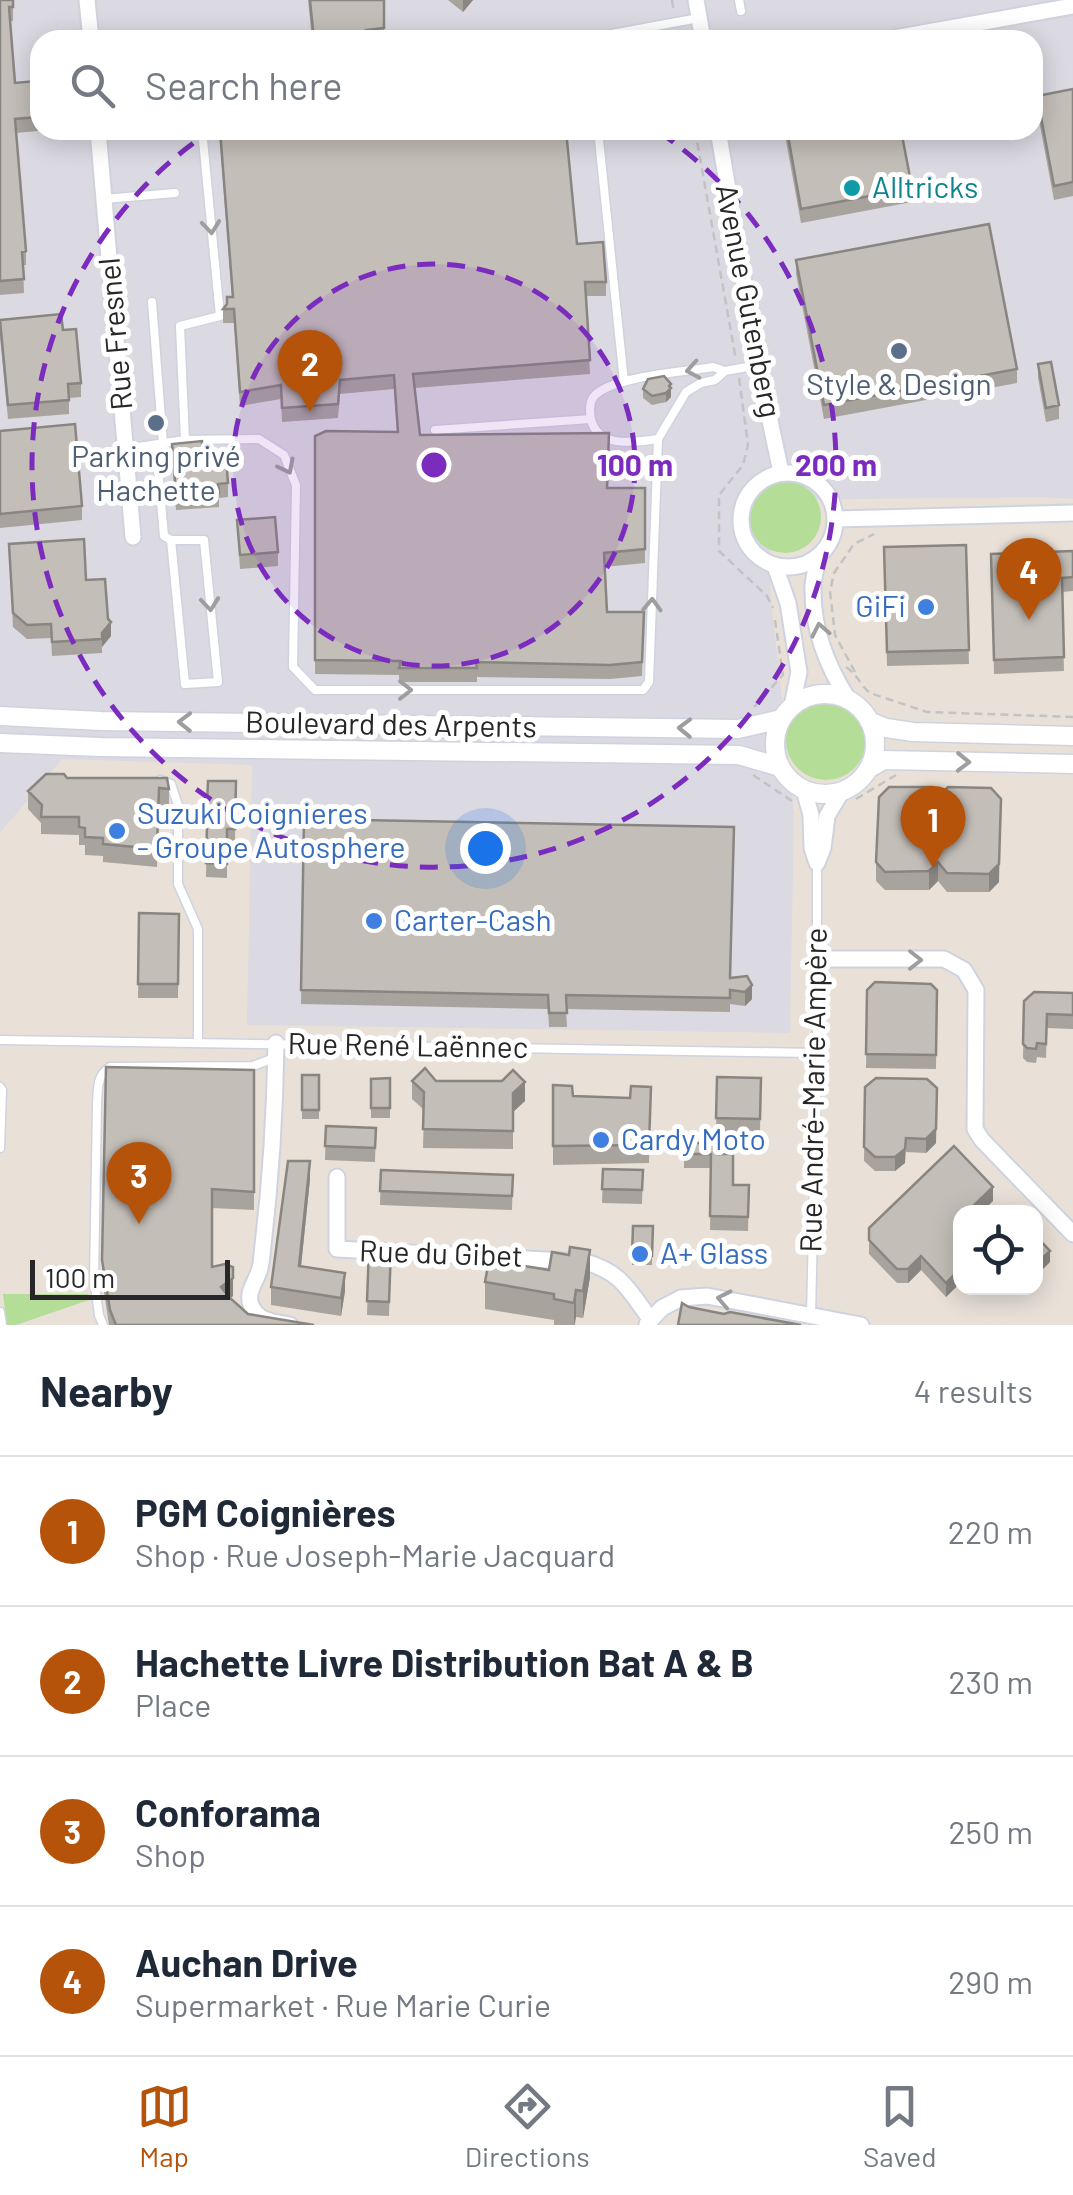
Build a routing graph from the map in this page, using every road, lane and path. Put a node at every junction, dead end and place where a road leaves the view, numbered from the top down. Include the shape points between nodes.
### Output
1 (88, 0) edge
2 (696, 0) edge
3 (739, 0) edge
4 (1073, 6) edge
5 (741, 11) dead end
6 (699, 18) junction
7 (90, 30) edge
8 (639, 30) edge
9 (701, 30) edge
10 (938, 30) edge
11 (99, 140) edge
12 (203, 140) edge
13 (599, 140) edge
14 (698, 140) edge
15 (720, 140) edge
16 (175, 193) dead end
17 (104, 200) junction
18 (152, 302) dead end
19 (758, 365) junction
20 (737, 368) junction
21 (724, 371) junction
22 (624, 382) junction
23 (590, 418) junction
24 (435, 430) edge
25 (658, 439) junction
26 (184, 440) junction
27 (160, 444) junction
28 (125, 449) junction
29 (781, 472) junction
30 (1073, 513) edge
31 (836, 519) junction
32 (875, 534) dead end
33 (133, 537) dead end
34 (171, 540) junction
35 (819, 556) junction
36 (774, 566) junction
37 (840, 667) dead end
38 (855, 672) junction
39 (783, 676) dead end
40 (848, 699) junction
41 (786, 712) junction
42 (0, 716) edge
43 (1073, 717) edge
44 (869, 721) junction
45 (1073, 736) edge
46 (0, 743) edge
47 (1073, 764) edge
48 (780, 767) junction
49 (868, 769) junction
50 (904, 772) dead end
51 (752, 775) dead end
52 (145, 780) edge
53 (797, 794) junction
54 (845, 798) junction
55 (817, 863) junction
56 (818, 958) junction
57 (0, 1040) edge
58 (198, 1042) junction
59 (276, 1050) junction
60 (816, 1053) junction
61 (0, 1087) edge
62 (0, 1148) edge
63 (338, 1177) dead end
64 (1073, 1234) edge
65 (0, 1312) edge
66 (811, 1316) junction
67 (649, 1322) edge
68 (2, 1325) edge
69 (103, 1325) edge
70 (290, 1325) edge
71 (861, 1325) edge

1 - 7 street
2 - 6 street
3 - 5 lane
4 - 10 street
6 - 8 lane
6 - 9 street
11 - 17 street, Rue Fresnel
12 -> 26 lane via 220,316 180,326
13 - 22 lane
14 - 20 path
15 - 19 street, Avenue Gutenberg
16 - 17 lane
17 - 28 street, Rue Fresnel
18 - 27 lane
19 - 20 lane
19 - 29 street, Avenue Gutenberg
20 - 21 lane
20 - 39 path via 748,445 719,495 719,551 770,601
21 -> 22 lane via 713,367
21 - 25 lane via 686,392
22 - 23 lane via 591,399
23 - 24 lane
23 - 25 lane via 609,440
26 -> 25 lane via 258,439 284,455 296,485 292,667 315,690 643,690 649,682
26 - 27 lane
27 - 28 lane
27 - 34 lane via 164,536
28 - 33 street, Rue Fresnel
29 - 31 street via 812,478 833,503
29 - 36 street via 753,487 740,516 748,547
30 - 31 street
31 - 35 street
32 - 38 path via 854,544 830,591 835,635
34 -> 34 lane via 204,540 218,682 185,684
35 - 36 street via 807,564
40 -> 35 street via 820,640 813,588
36 - 41 street via 788,603 799,672
37 - 38 path
38 - 43 path via 870,693 927,712
40 - 41 street via 810,696
40 - 44 street
41 -> 42 street, Boulevard des Arpents via 738,729
41 - 48 street via 774,746
44 - 45 street via 913,732
44 - 49 street via 874,752
46 - 48 street, Boulevard des Arpents via 739,755
49 -> 47 street via 884,760
48 - 53 street
49 - 54 street
50 - 54 path
51 - 53 path
52 - 58 lane via 171,784 178,804 178,884 198,929
53 - 54 street
53 - 55 street via 810,814
54 - 55 street via 827,816
55 - 56 lane, Rue André-Marie Ampère
56 - 60 lane, Rue André-Marie Ampère
56 -> 64 street via 944,960 964,970 976,990 975,1128
57 - 58 lane, Rue René Laënnec
58 - 59 lane, Rue René Laënnec
59 - 60 lane, Rue René Laënnec
59 - 69 lane via 253,1066 110,1066 102,1072 94,1279
59 - 70 street via 270,1182 250,1299 266,1321
60 - 66 lane, Rue André-Marie Ampère
61 - 62 lane
63 - 67 street, Rue du Gibet via 337,1249 586,1262 619,1276
65 - 68 lane
66 -> 67 street, Rue du Gibet via 707,1296 662,1308
66 - 71 street, Rue du Gibet

